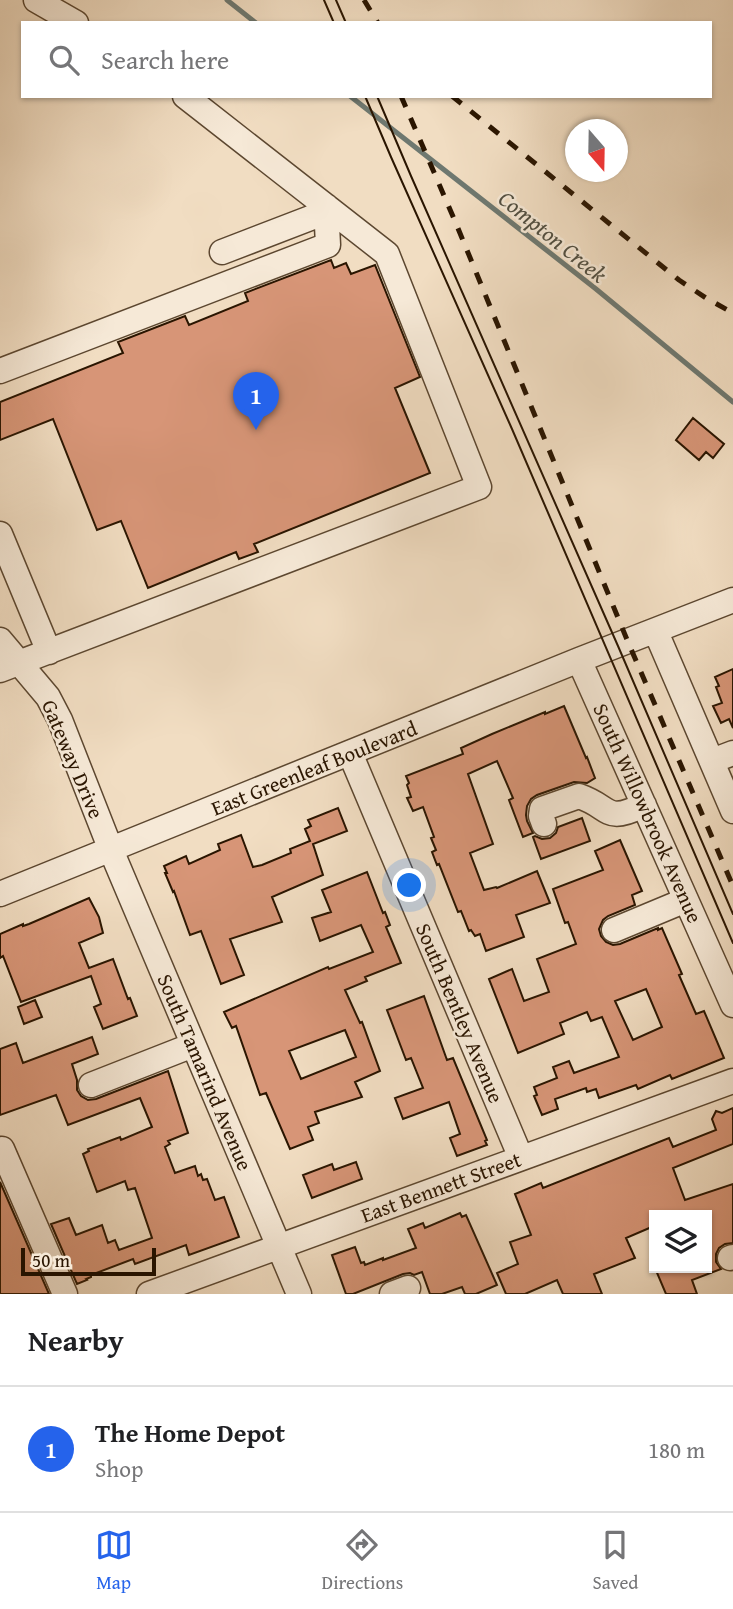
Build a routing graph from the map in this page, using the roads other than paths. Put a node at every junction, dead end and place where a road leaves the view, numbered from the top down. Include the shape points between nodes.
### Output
1 (36, 0) edge
2 (73, 21) edge
3 (187, 98) edge
4 (326, 209) junction
5 (222, 252) dead end
6 (0, 371) edge
7 (0, 534) edge
8 (733, 600) edge
9 (656, 632) junction
10 (0, 640) edge
11 (48, 652) junction
12 (579, 660) junction
13 (10, 667) edge
14 (350, 753) junction
15 (722, 757) edge
16 (644, 805) junction
17 (733, 811) edge
18 (544, 824) dead end
19 (111, 850) junction
20 (0, 894) edge
21 (686, 900) junction
22 (614, 930) dead end
23 (733, 1005) edge
24 (193, 1045) junction
25 (733, 1081) edge
26 (91, 1085) dead end
27 (0, 1150) edge
28 (521, 1158) junction
29 (278, 1246) junction
30 (65, 1294) edge
31 (149, 1294) edge
32 (299, 1294) edge

1 - 2 street
3 - 4 street
4 - 5 street
4 - 6 street via 328,245
4 - 11 street via 387,254 479,487
7 - 11 street
8 - 9 street, East Greenleaf Boulevard
9 - 12 street, East Greenleaf Boulevard
9 - 15 street
10 - 13 street, Gateway Drive
11 - 13 street
12 - 14 street, East Greenleaf Boulevard
12 - 16 street, South Willowbrook Avenue
13 - 19 street, Gateway Drive via 48,697
14 - 19 street, East Greenleaf Boulevard
14 - 28 street, South Bentley Avenue
15 - 17 street
16 - 18 street via 609,814 579,796 542,809
16 - 21 street, South Willowbrook Avenue
19 - 20 street, East Greenleaf Boulevard
19 - 24 street, South Tamarind Avenue
21 - 22 street
21 - 23 street, South Willowbrook Avenue
24 - 26 street
24 - 29 street, South Tamarind Avenue
25 - 28 street, East Bennett Street
27 - 30 street
28 - 29 street, East Bennett Street
29 - 31 street, East Bennett Street
29 - 32 street, South Tamarind Avenue

